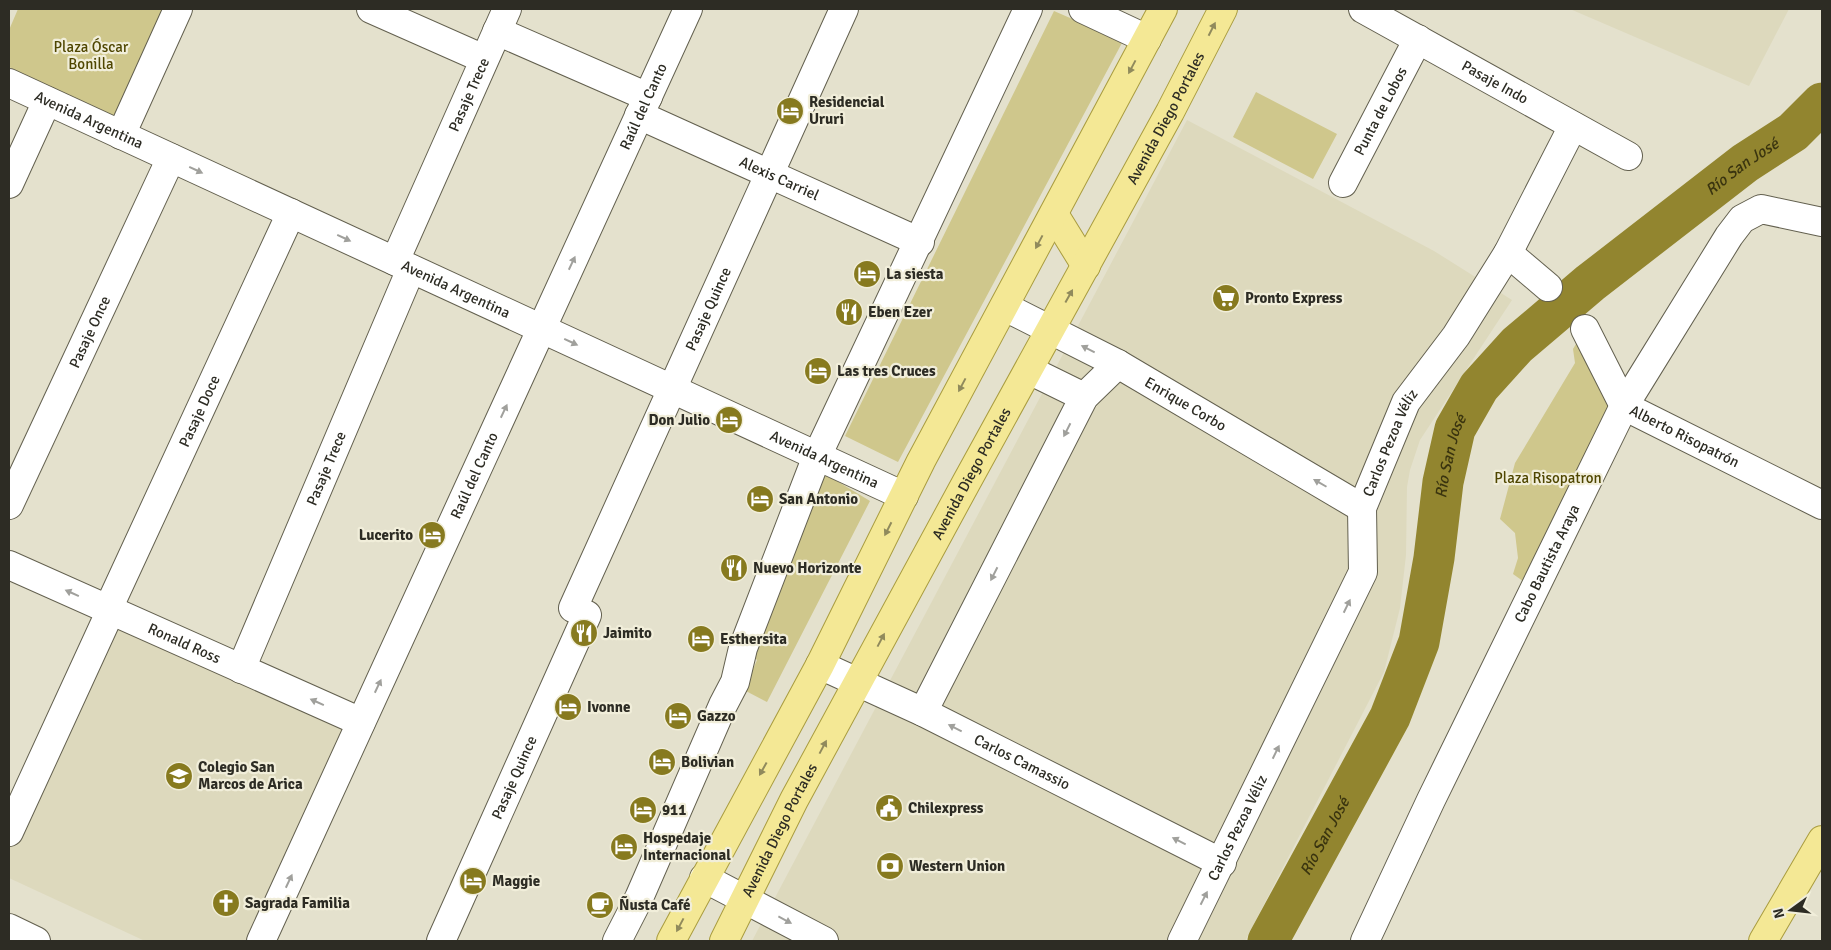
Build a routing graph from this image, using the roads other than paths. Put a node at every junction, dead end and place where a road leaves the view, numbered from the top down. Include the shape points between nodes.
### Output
1 (178, 9) edge
2 (371, 9) edge
3 (688, 9) edge
4 (844, 9) edge
5 (1028, 9) edge
6 (1083, 9) edge
7 (1163, 9) edge
8 (1223, 9) edge
9 (1362, 9) edge
10 (502, 20) edge
11 (1147, 38) junction
12 (1418, 39) junction
13 (484, 59) junction
14 (9, 83) edge
15 (47, 101) junction
16 (644, 106) junction
17 (1573, 126) junction
18 (120, 135) junction
19 (1628, 156) dead end
20 (171, 158) junction
21 (769, 174) junction
22 (1343, 183) dead end
23 (9, 184) edge
24 (291, 213) junction
25 (1054, 214) junction
26 (1822, 222) edge
27 (920, 242) junction
28 (1508, 253) junction
29 (403, 265) junction
30 (1086, 266) junction
31 (1548, 287) dead end
32 (1005, 307) junction
33 (542, 328) junction
34 (1585, 329) dead end
35 (1050, 330) junction
36 (1118, 364) junction
37 (1029, 370) junction
38 (671, 388) junction
39 (1084, 397) junction
40 (1624, 406) junction
41 (818, 456) junction
42 (904, 496) junction
43 (9, 505) edge
44 (1822, 505) edge
45 (1362, 508) junction
46 (9, 565) edge
47 (109, 610) junction
48 (820, 665) junction
49 (241, 668) junction
50 (857, 683) junction
51 (924, 712) junction
52 (361, 722) junction
53 (9, 832) edge
54 (1822, 840) edge
55 (1222, 863) junction
56 (704, 878) junction
57 (746, 900) junction
58 (9, 928) edge
59 (36, 941) edge
60 (261, 941) edge
61 (441, 941) edge
62 (617, 941) edge
63 (671, 941) edge
64 (724, 941) edge
65 (824, 941) edge
66 (1182, 941) edge
67 (1365, 941) edge
68 (1763, 941) edge

1 - 18 street
2 - 13 street
3 - 16 street, Raúl del Canto
4 - 21 street, Pasaje Quince
5 - 27 street
6 - 11 street
7 - 11 main road
30 -> 8 main road, Avenida Diego Portales
9 - 12 street, Pasaje Indo
10 - 13 street, Pasaje Trece
10 - 16 street, Alexis Carriel
11 -> 25 main road
12 - 17 street, Pasaje Indo
12 - 22 street, Punta de Lobos
13 - 29 street, Pasaje Trece
14 - 15 street, Avenida Argentina
15 - 18 street, Avenida Argentina
15 - 23 street
16 - 21 street, Alexis Carriel
33 -> 16 street, Raúl del Canto
17 - 19 street, Pasaje Indo
17 - 28 street, Carlos Pezoa Véliz
18 - 20 street, Avenida Argentina
20 -> 24 street, Avenida Argentina
20 - 43 street, Pasaje Once
21 - 27 street, Alexis Carriel
21 - 38 street, Pasaje Quince
24 -> 29 street, Avenida Argentina
24 - 47 street, Pasaje Doce
25 - 30 main road
25 -> 32 main road
26 - 40 street, Cabo Bautista Araya via 1761,209 1742,219
27 - 41 street
28 - 31 street
28 - 45 street, Carlos Pezoa Véliz via 1456,336 1406,402
29 - 33 street, Avenida Argentina
29 - 49 street, Pasaje Trece
35 -> 30 main road, Avenida Diego Portales
32 - 35 street, Enrique Corbo
32 -> 42 main road
33 -> 38 street, Avenida Argentina
52 -> 33 street, Raúl del Canto
34 - 40 street, Alberto Risopatrón
36 -> 35 street, Enrique Corbo
35 - 37 main road, Avenida Diego Portales
36 - 39 street
45 -> 36 street, Enrique Corbo
37 - 39 street
50 -> 37 main road, Avenida Diego Portales
38 - 41 street, Avenida Argentina
38 - 61 street, Pasaje Quince
39 -> 51 street
40 - 44 street, Alberto Risopatrón
40 - 67 street, Cabo Bautista Araya
41 - 42 street, Avenida Argentina
41 - 62 street via 743,648 735,682
42 -> 48 main road
55 -> 45 street, Carlos Pezoa Véliz via 1363,572
47 -> 46 street, Ronald Ross
47 - 49 street, Ronald Ross
47 - 53 street, Pasaje Doce
48 - 50 street, Carlos Camassio
48 -> 56 main road
52 -> 49 street, Ronald Ross
50 - 51 street, Carlos Camassio
57 -> 50 main road, Avenida Diego Portales via 794,800
55 -> 51 street, Carlos Camassio
60 -> 52 street, Raúl del Canto
54 - 68 main road
66 -> 55 street, Carlos Pezoa Véliz
56 - 57 street
56 -> 63 main road
57 - 64 main road, Avenida Diego Portales
57 -> 65 street
58 - 59 street

